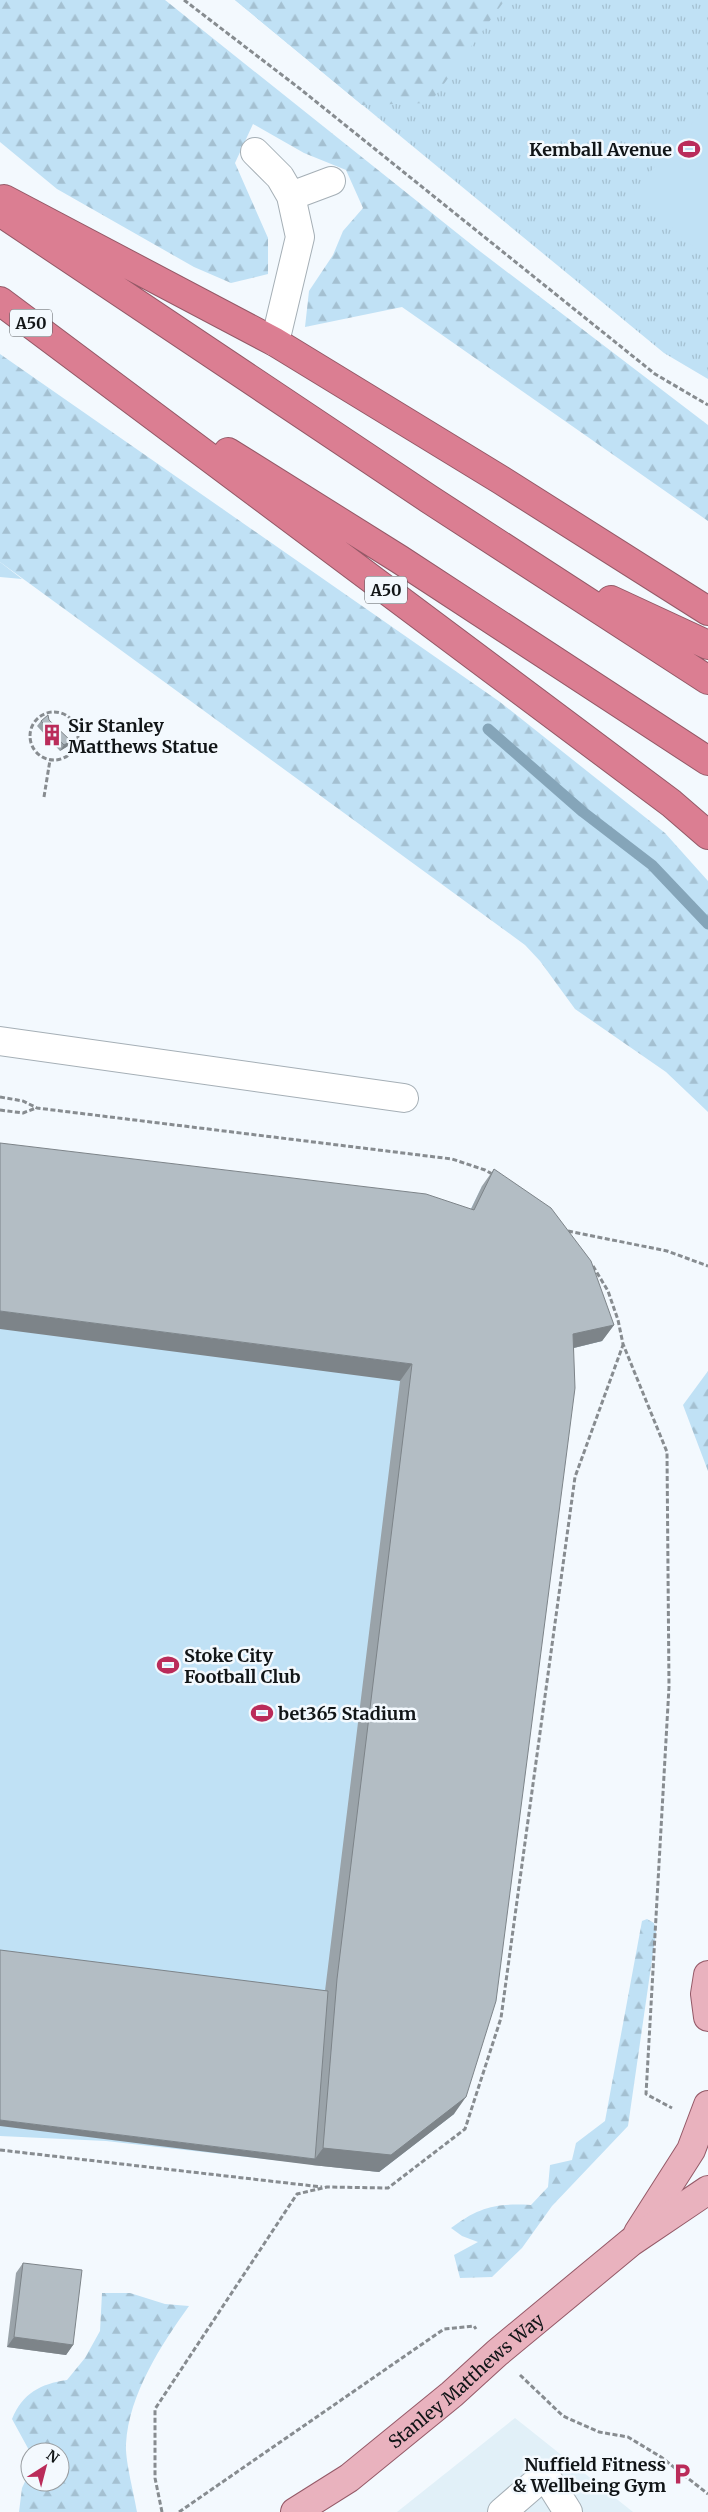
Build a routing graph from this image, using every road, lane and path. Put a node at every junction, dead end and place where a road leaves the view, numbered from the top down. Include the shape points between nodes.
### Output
1 (184, 0) edge
2 (255, 152) dead end
3 (331, 180) dead end
4 (291, 196) junction
5 (0, 197) edge
6 (0, 212) edge
7 (0, 301) edge
8 (275, 342) junction
9 (62, 346) junction
10 (708, 405) edge
11 (528, 562) junction
12 (708, 611) edge
13 (708, 645) edge
14 (708, 680) edge
15 (50, 760) junction
16 (708, 761) edge
17 (44, 797) dead end
18 (708, 835) edge
19 (0, 1041) edge
20 (0, 1097) edge
21 (404, 1098) dead end
22 (37, 1108) junction
23 (0, 1110) edge
24 (499, 1178) edge
25 (562, 1224) edge
26 (568, 1231) junction
27 (572, 1237) edge
28 (591, 1263) edge
29 (708, 1266) edge
30 (623, 1344) junction
31 (708, 1975) edge
32 (708, 2017) edge
33 (704, 2115) edge
34 (0, 2150) edge
35 (327, 2187) junction
36 (708, 2190) edge
37 (631, 2242) junction
38 (497, 2353) junction
39 (708, 2494) edge
40 (162, 2512) edge
41 (179, 2512) edge
42 (295, 2512) edge
43 (502, 2512) edge
44 (568, 2512) edge

1 - 10 path via 299,88 655,374
2 - 4 lane via 280,177
3 - 4 lane
4 - 8 lane via 300,237
5 - 8 highway
6 - 11 highway
7 - 9 highway, A50
8 - 12 highway
9 - 16 highway, A50 via 399,559
9 - 18 highway, A50 via 663,797
11 - 13 highway
11 - 14 highway
15 - 15 path via 68,756 77,742 74,723 69,717 56,712 40,717 30,734 34,750
15 - 17 path
19 - 21 lane
20 - 22 path via 23,1101
22 - 23 path via 23,1113
22 - 24 path via 452,1159
25 - 26 path
26 - 27 path
26 - 29 path via 668,1251
28 - 30 path via 608,1291
30 - 33 path via 667,1452 670,1688 646,2094
30 - 35 path via 575,1477 501,2018 465,2129 388,2188
31 - 32 main road
33 - 37 main road, Stanley Matthews Way via 690,2150
34 - 35 path
35 - 40 path via 297,2194 155,2409 155,2478
36 - 37 main road, Stanley Matthews Way
37 - 38 main road, Stanley Matthews Way
38 - 39 path via 563,2416 599,2432 628,2437
38 - 41 path via 474,2326 444,2329
38 - 42 main road, Stanley Matthews Way via 349,2478
43 - 44 lane via 545,2475

